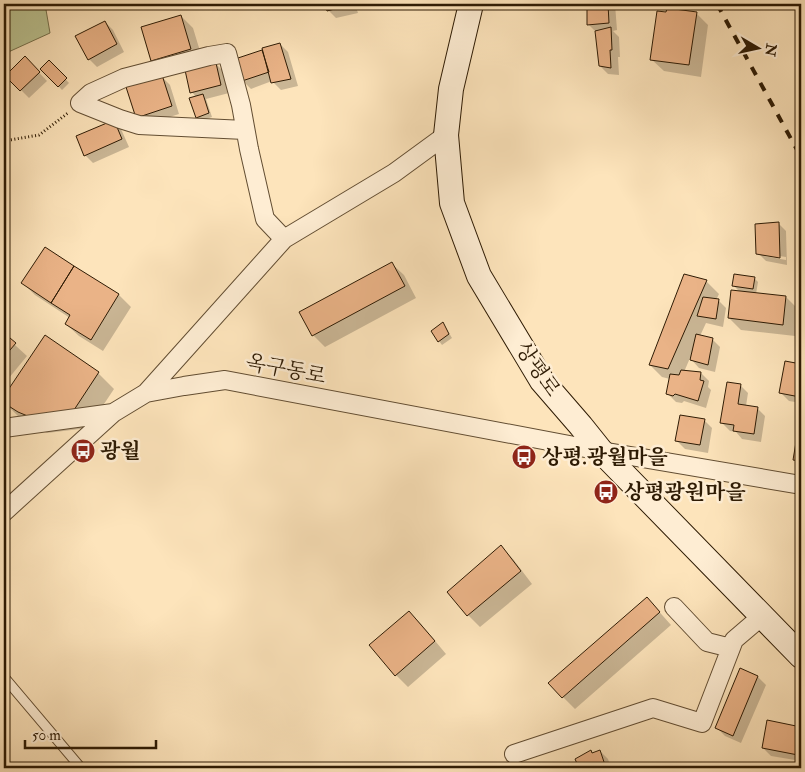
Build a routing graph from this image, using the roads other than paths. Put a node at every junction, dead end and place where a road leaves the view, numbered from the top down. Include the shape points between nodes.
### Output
1 (470, 4) edge
2 (245, 130) junction
3 (446, 135) junction
4 (284, 239) junction
5 (146, 394) junction
6 (113, 413) junction
7 (4, 428) edge
8 (601, 451) junction
9 (801, 485) edge
10 (4, 512) edge
11 (674, 606) dead end
12 (762, 616) junction
13 (731, 648) junction
14 (801, 656) edge
15 (4, 677) edge
16 (514, 754) dead end
17 (81, 768) edge

1 - 3 main road, 상평로 via 451,89
2 - 2 street via 227,53 124,78 91,93 80,102 140,125
2 - 4 street via 265,219
3 - 4 street via 394,173
3 - 8 main road, 상평로 via 452,202 479,276 542,382
4 - 5 street
5 - 6 street, 옥구동로
5 - 8 street, 옥구동로 via 225,380
6 - 7 street
6 - 10 street, 옥구동로
8 - 9 street, 옥구동로
8 - 12 main road, 상평로
11 - 13 street via 707,642
12 - 13 street via 734,640
12 - 14 main road, 상평로
13 - 16 street via 702,723 653,708
15 - 17 lane

